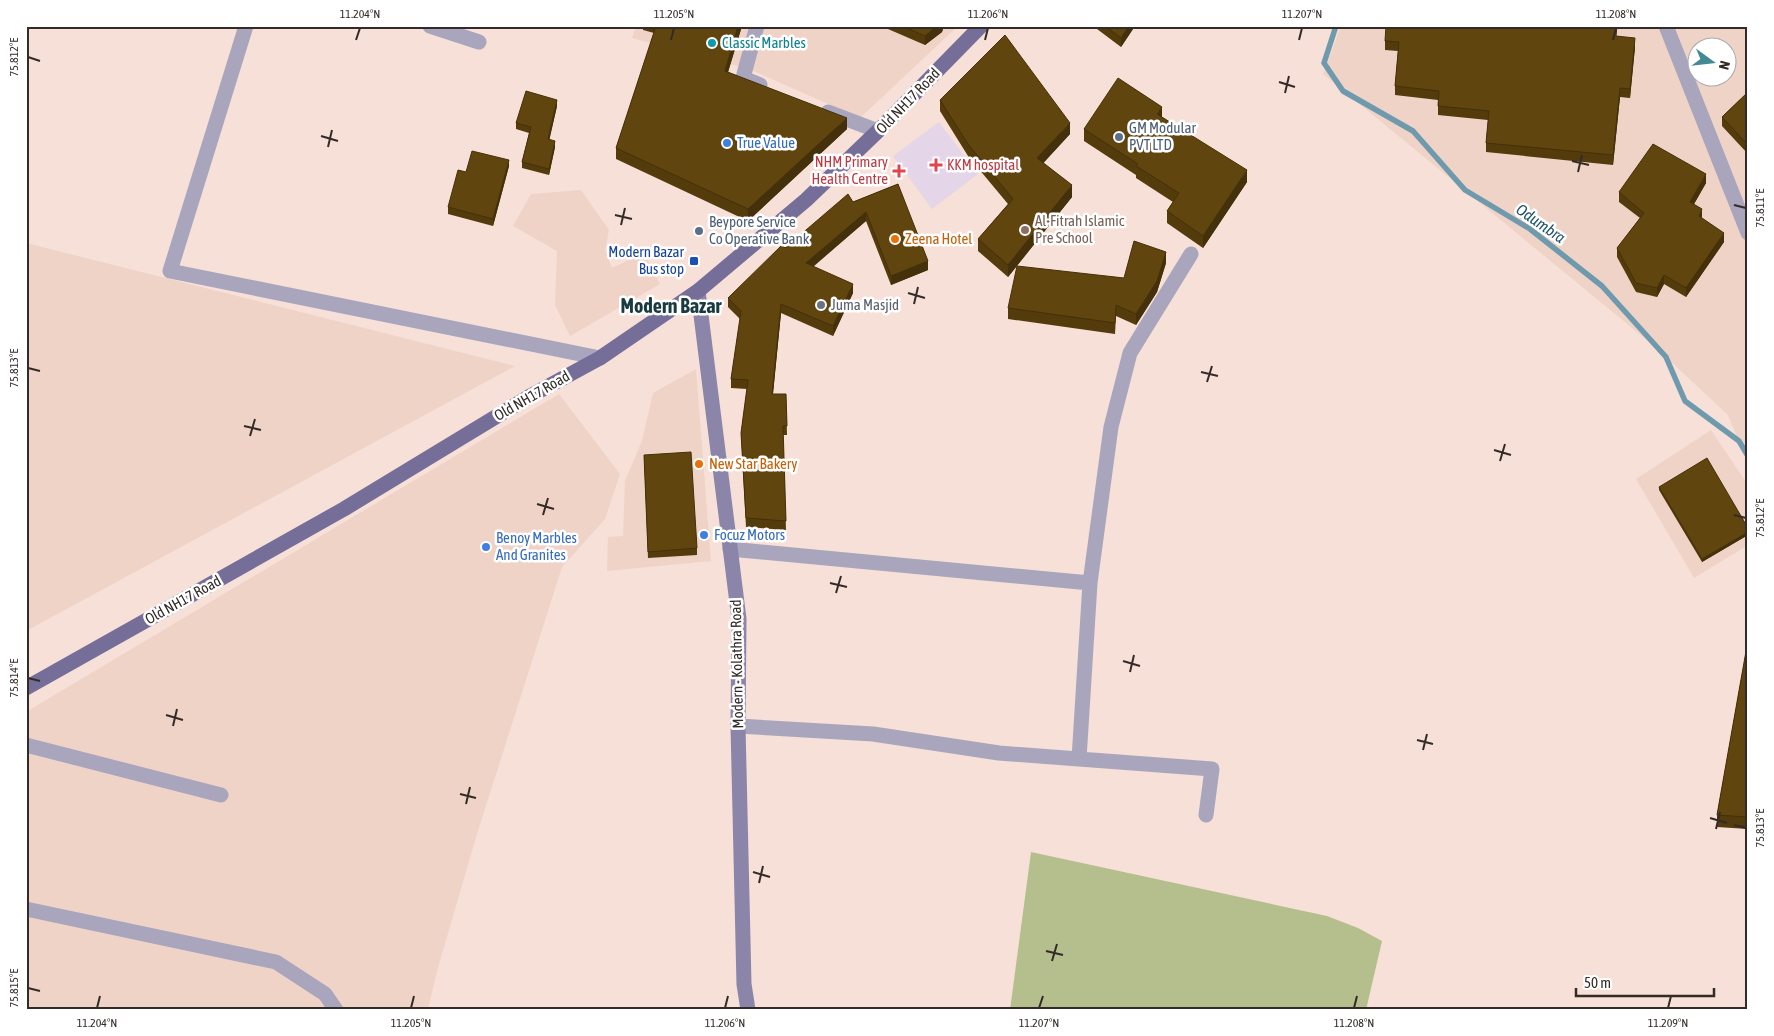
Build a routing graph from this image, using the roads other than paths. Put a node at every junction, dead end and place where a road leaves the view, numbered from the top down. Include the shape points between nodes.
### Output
1 (246, 26) edge
2 (430, 26) edge
3 (757, 26) edge
4 (981, 26) edge
5 (1666, 26) edge
6 (479, 42) dead end
7 (770, 89) edge
8 (815, 107) edge
9 (878, 131) junction
10 (1748, 233) edge
11 (1191, 254) dead end
12 (698, 291) junction
13 (600, 358) junction
14 (730, 549) junction
15 (1090, 583) junction
16 (26, 688) edge
17 (738, 726) junction
18 (26, 745) edge
19 (1079, 759) junction
20 (221, 795) dead end
21 (1206, 815) dead end
22 (26, 909) edge
23 (336, 1010) edge
24 (748, 1010) edge

1 - 13 street via 170,270
2 - 6 street
3 - 7 street via 742,78
4 - 9 main road, Old NH17 Road
5 - 10 street
8 - 9 street
9 - 12 main road, Old NH17 Road via 806,200
11 - 15 street via 1130,353 1111,426
12 - 13 main road, Old NH17 Road
12 - 14 main road, Modern - Kolathra Road
13 - 16 main road, Old NH17 Road via 532,395 344,509
14 - 15 street
14 - 17 main road, Modern - Kolathra Road via 739,619
15 - 19 street
17 - 19 street via 873,734 999,753
17 - 24 main road, Modern - Kolathra Road via 744,984
18 - 20 street
19 - 21 street via 1212,769
22 - 23 street via 276,962 325,994

